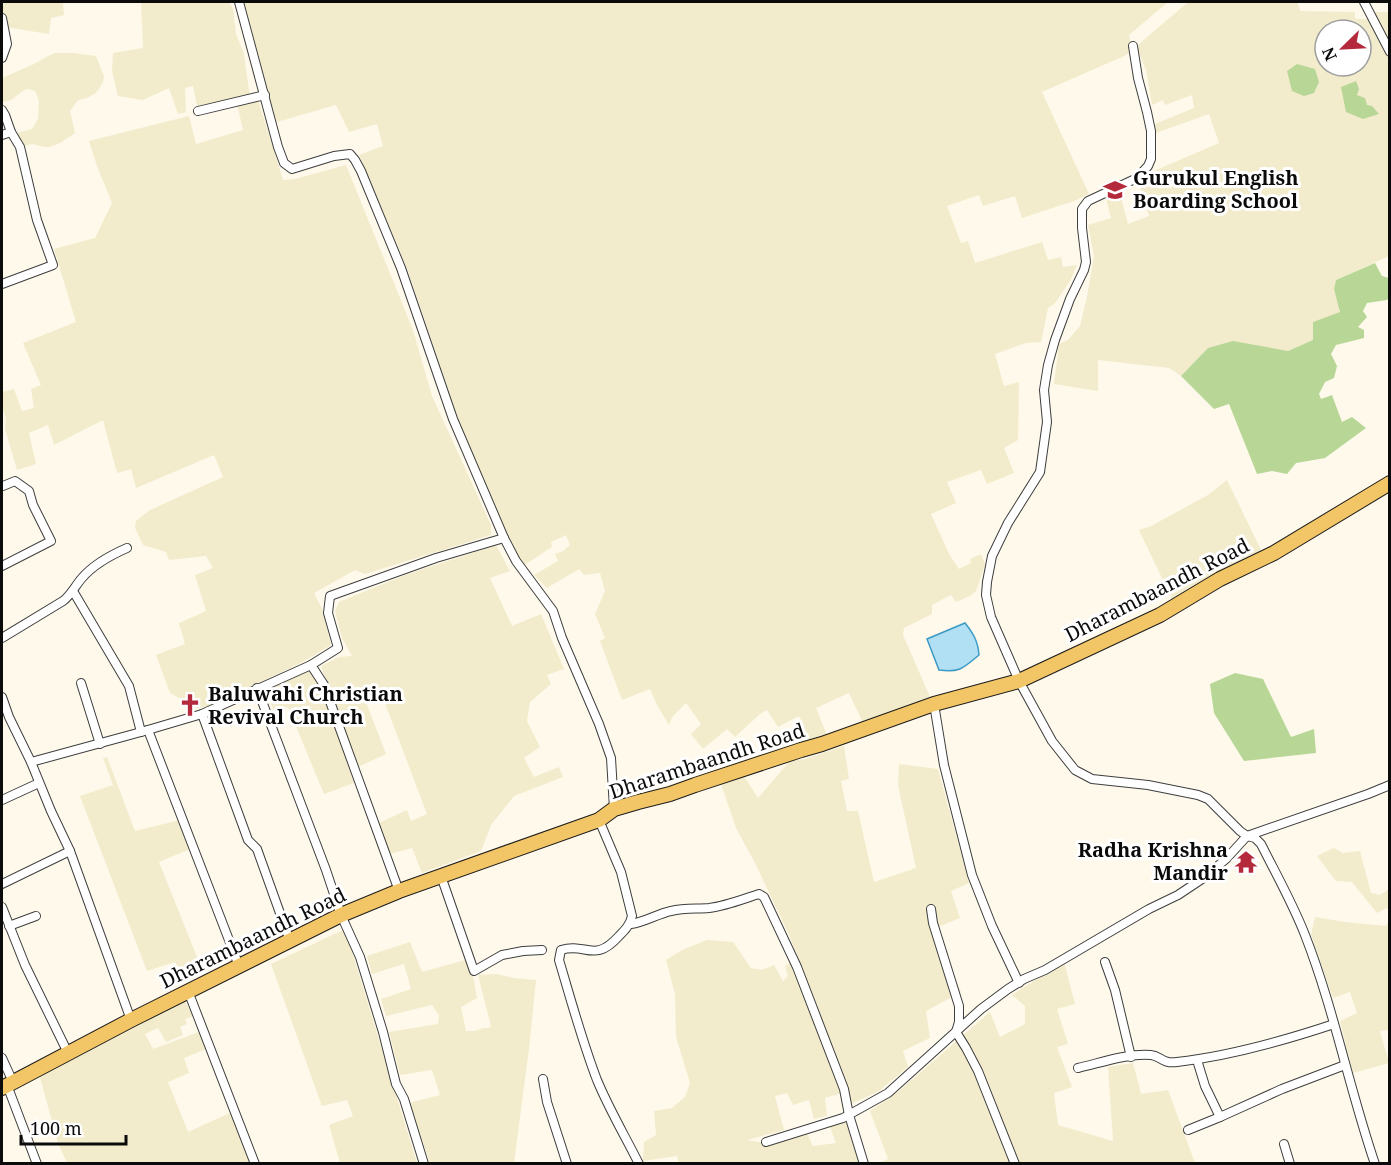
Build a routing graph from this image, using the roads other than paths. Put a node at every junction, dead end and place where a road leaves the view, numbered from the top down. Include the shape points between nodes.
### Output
1 (239, 2) edge
2 (1364, 2) edge
3 (2, 18) edge
4 (1133, 46) dead end
5 (1389, 52) edge
6 (2, 58) edge
7 (265, 95) junction
8 (2, 110) edge
9 (198, 111) dead end
10 (11, 132) junction
11 (2, 135) edge
12 (2, 284) edge
13 (1389, 483) edge
14 (3, 486) dead end
15 (504, 538) junction
16 (127, 548) dead end
17 (2, 566) edge
18 (73, 591) junction
19 (2, 638) edge
20 (311, 665) junction
21 (1019, 681) junction
22 (81, 683) dead end
23 (257, 688) junction
24 (2, 697) edge
25 (934, 704) junction
26 (202, 714) junction
27 (144, 731) junction
28 (100, 744) junction
29 (32, 762) junction
30 (39, 783) junction
31 (1389, 785) edge
32 (2, 800) edge
33 (614, 809) junction
34 (599, 820) junction
35 (1247, 836) junction
36 (70, 851) junction
37 (441, 876) junction
38 (2, 884) edge
39 (399, 891) junction
40 (2, 908) edge
41 (931, 909) dead end
42 (341, 915) junction
43 (36, 916) dead end
44 (631, 924) junction
45 (9, 926) junction
46 (290, 941) junction
47 (542, 950) dead end
48 (1105, 962) dead end
49 (239, 966) junction
50 (1019, 983) junction
51 (188, 991) junction
52 (131, 1020) junction
53 (1334, 1024) junction
54 (956, 1032) junction
55 (68, 1053) junction
56 (1131, 1057) junction
57 (2, 1058) edge
58 (1197, 1060) junction
59 (1345, 1065) junction
60 (1078, 1068) dead end
61 (543, 1079) dead end
62 (7, 1085) edge
63 (849, 1115) junction
64 (1220, 1117) junction
65 (1188, 1130) dead end
66 (766, 1142) dead end
67 (1284, 1144) dead end
68 (37, 1164) edge
69 (255, 1164) edge
70 (424, 1164) edge
71 (567, 1164) edge
72 (639, 1164) edge
73 (864, 1164) edge
74 (1015, 1164) edge
75 (1290, 1164) edge
76 (1375, 1164) edge

1 - 7 street
2 - 5 street
3 - 6 street via 7,44
4 - 21 street via 1148,112 1151,159 1137,178 1088,201 1082,208 1086,262 1048,365 1044,390 1047,422 1040,472 992,556 987,582 991,617
7 - 9 street
7 - 15 street via 284,163 292,169 350,154 361,171 401,268 453,419
8 - 10 street
10 - 11 street
10 - 12 street via 20,147 37,220 53,265
13 - 21 main road, Dharambaandh Road via 1279,550 1160,615
14 - 17 street via 15,481 29,491 51,541
15 - 20 street via 330,596 328,614 338,648
15 - 33 street via 553,611 611,758
16 - 18 street via 107,557
18 - 19 street
18 - 27 street via 129,686
20 - 23 street
20 - 39 street via 324,685
21 - 25 main road, Dharambaandh Road
21 - 35 street via 1052,741 1075,770 1092,779 1198,795 1208,799
22 - 28 street
23 - 26 street
23 - 42 street
24 - 29 street
25 - 33 main road, Dharambaandh Road via 670,794
25 - 50 street via 944,765 972,875
26 - 27 street
26 - 46 street
27 - 28 street
27 - 49 street
28 - 29 street
29 - 30 street
30 - 32 street
30 - 36 street
31 - 35 street
33 - 34 main road, Dharambaandh Road
34 - 37 main road, Dharambaandh Road
34 - 44 street via 621,872
35 - 50 street via 1226,859 1178,895
35 - 53 street via 1261,844 1305,934
36 - 38 street
36 - 52 street
37 - 39 main road, Dharambaandh Road
37 - 47 street via 474,971 502,955
39 - 42 main road, Dharambaandh Road
40 - 45 street
41 - 54 street via 958,1006
42 - 46 main road, Dharambaandh Road
42 - 70 street via 360,957 396,1084
43 - 45 street
44 - 63 street via 668,911 723,906 759,894 764,897 806,989 844,1089
44 - 72 street via 604,950 567,948 561,950 559,960 597,1080
45 - 55 street
46 - 49 main road, Dharambaandh Road
48 - 56 street
49 - 51 main road, Dharambaandh Road
50 - 54 street
51 - 52 main road, Dharambaandh Road
51 - 69 street
52 - 55 main road, Dharambaandh Road
53 - 58 street
53 - 59 street
54 - 63 street via 888,1093
54 - 74 street via 978,1071
55 - 62 main road, Dharambaandh Road
56 - 58 street via 1150,1055 1173,1063
56 - 60 street
57 - 62 street
58 - 64 street
59 - 64 street
59 - 76 street
61 - 71 street
62 - 68 street
63 - 66 street
63 - 73 street
64 - 65 street
67 - 75 street

